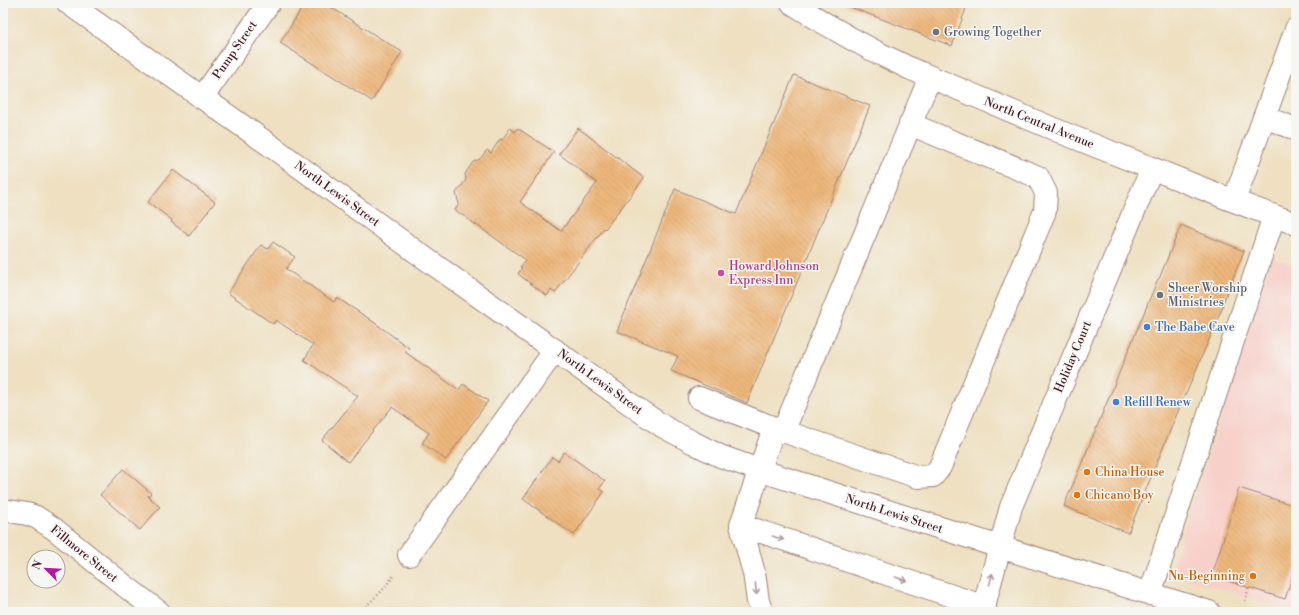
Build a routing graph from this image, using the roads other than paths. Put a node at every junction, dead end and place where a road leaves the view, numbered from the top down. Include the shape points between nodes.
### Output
1 (68, 3) edge
2 (269, 3) edge
3 (792, 3) edge
4 (1296, 29) edge
5 (930, 77) junction
6 (202, 98) junction
7 (1264, 118) junction
8 (910, 124) junction
9 (1296, 129) edge
10 (1152, 168) junction
11 (1234, 201) junction
12 (1274, 216) junction
13 (1296, 224) edge
14 (555, 350) junction
15 (699, 398) dead end
16 (778, 430) junction
17 (759, 470) junction
18 (3, 510) edge
19 (741, 525) junction
20 (1000, 547) junction
21 (409, 555) road end
22 (1150, 594) junction
23 (984, 610) edge
24 (159, 612) edge
25 (762, 612) edge
26 (1209, 612) edge

1 - 6 street, North Lewis Street
2 - 6 street, Pump Street
3 - 5 street, North Central Avenue via 828,26
4 - 7 street
5 - 8 street
5 - 10 street, North Central Avenue via 1068,136
6 - 14 street, North Lewis Street
7 - 9 street
7 - 11 street
8 - 16 street
8 - 16 street via 1038,177 1046,193 1045,211 940,467 933,476 918,477
10 - 11 street, North Central Avenue
10 - 20 street, Holiday Court via 1010,507
11 - 12 street, North Central Avenue
12 - 13 street, North Central Avenue
12 - 22 street
14 - 17 street, North Lewis Street via 664,427 720,456
14 - 21 street
15 - 16 street
16 - 17 street
17 - 19 street
17 - 20 street, North Lewis Street
18 - 24 street, Fillmore Street via 32,516 53,528
19 -> 23 street
19 -> 25 street
20 - 22 street, North Lewis Street
23 -> 20 street, Holiday Court
22 - 26 street, North Lewis Street

